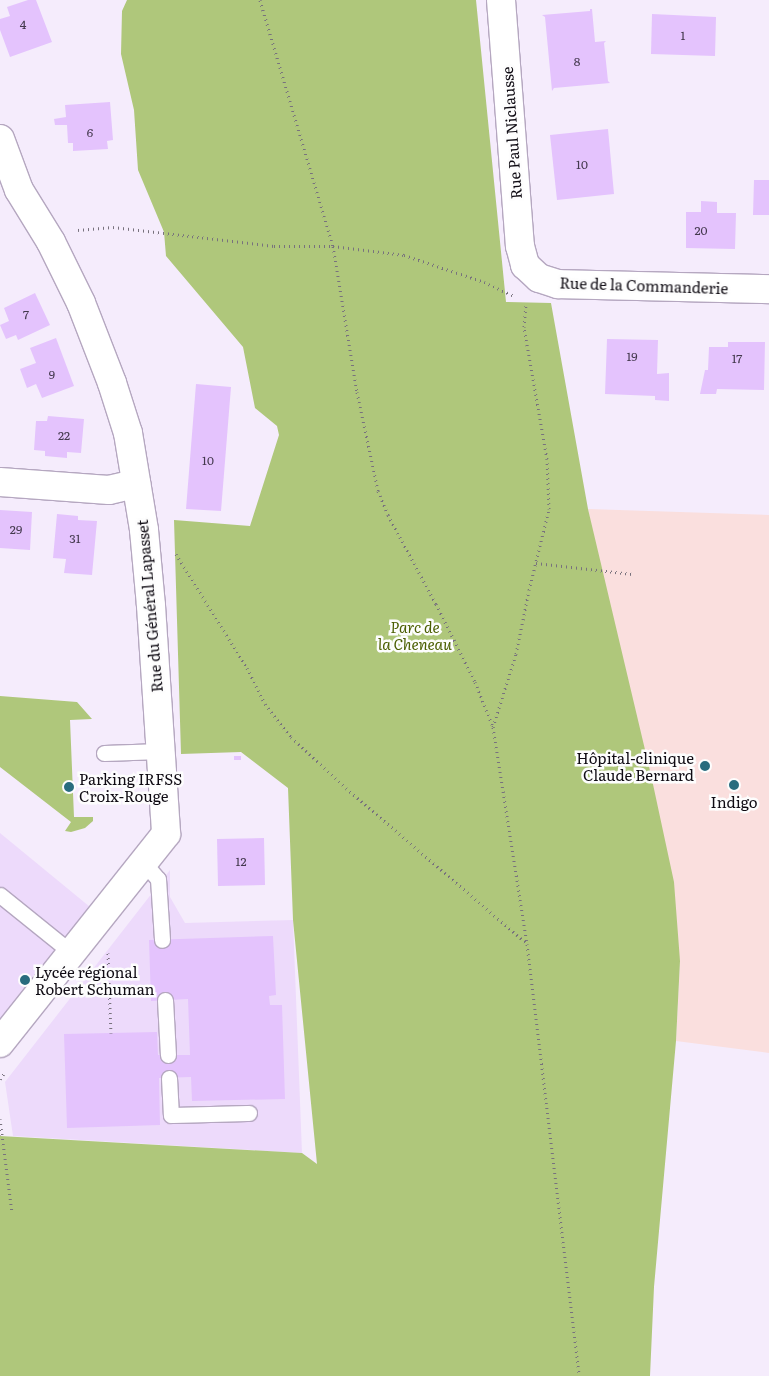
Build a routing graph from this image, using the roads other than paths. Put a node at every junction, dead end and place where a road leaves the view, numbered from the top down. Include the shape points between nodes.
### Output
1 (501, 0) edge
2 (0, 139) edge
3 (10, 195) edge
4 (532, 272) joint
5 (769, 289) edge
6 (0, 482) edge
7 (136, 484) junction
8 (161, 751) junction
9 (104, 753) dead end
10 (144, 862) junction
11 (0, 895) edge
12 (162, 940) dead end
13 (72, 953) junction
14 (165, 1000) dead end
15 (0, 1043) edge
16 (168, 1055) dead end
17 (169, 1078) dead end
18 (249, 1114) dead end

1 - 4 street, Rue Paul Niclausse via 520,246
2 - 3 street, Rue du Général Lapasset
3 - 7 street, Rue du Général Lapasset via 50,242 81,303 128,433
4 - 5 street, Rue de la Commanderie via 558,284
6 - 7 street via 109,490
7 - 8 street, Rue du Général Lapasset via 144,530
8 - 9 lane
8 - 10 street, Rue du Général Lapasset via 166,834
10 - 12 lane via 158,879
10 - 13 street, Rue du Général Lapasset
11 - 13 lane
13 - 15 street, Rue du Général Lapasset
14 - 16 lane
17 - 18 lane via 171,1115

